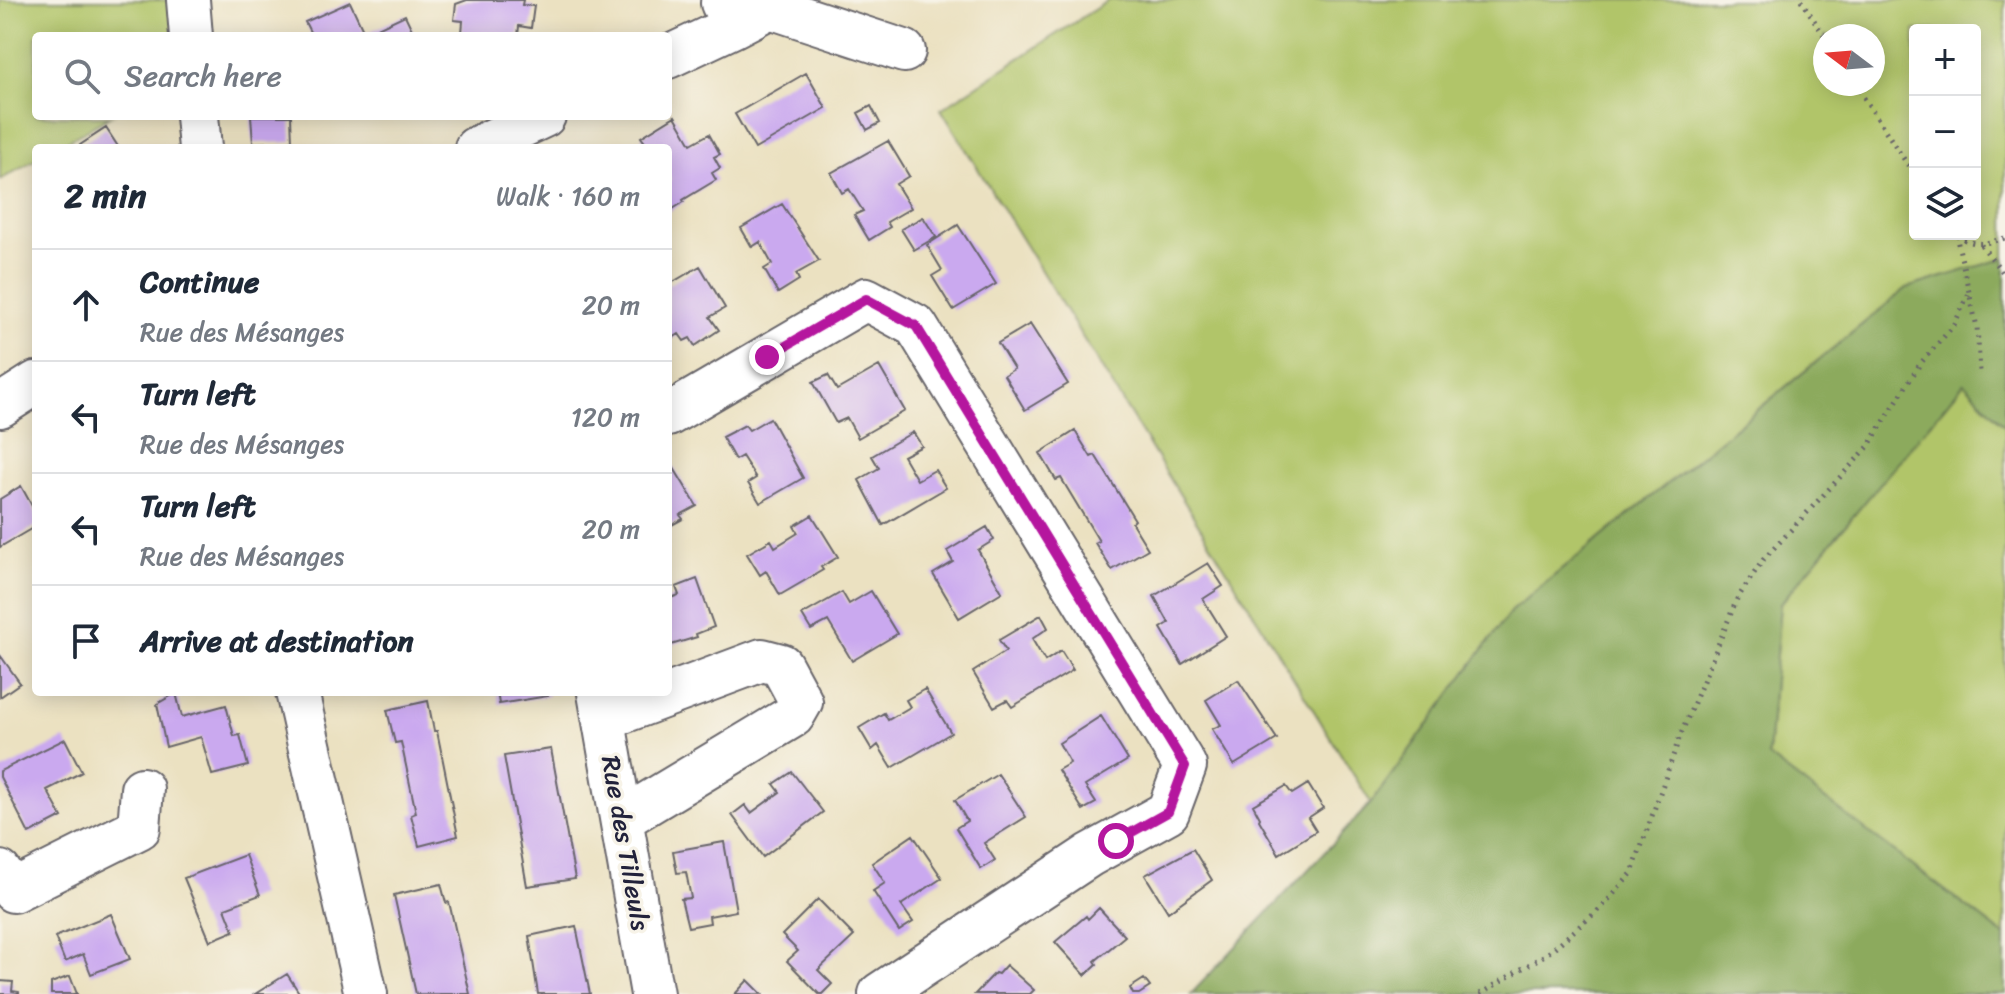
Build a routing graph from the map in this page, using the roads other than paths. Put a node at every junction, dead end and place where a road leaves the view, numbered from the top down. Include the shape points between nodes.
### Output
1 (188, 0) edge
2 (727, 13) edge
3 (191, 32) edge
4 (904, 51) dead end
5 (672, 54) edge
6 (197, 120) edge
7 (536, 120) edge
8 (200, 144) edge
9 (484, 144) edge
10 (32, 386) edge
11 (0, 406) edge
12 (672, 413) edge
13 (672, 686) edge
14 (298, 696) edge
15 (637, 696) edge
16 (602, 706) edge
17 (142, 789) dead end
18 (622, 819) junction
19 (0, 872) edge
20 (366, 994) edge
21 (652, 994) edge
22 (880, 994) edge

1 - 3 street
2 - 4 street via 770,7
2 - 5 street
6 - 8 street
7 - 9 street
10 - 11 street
12 - 22 street via 866,299 916,326 1185,766 1168,812 1090,855
13 - 18 street via 762,660 781,665 801,702 793,716
14 - 20 street
15 - 16 street
16 - 18 street, Rue des Tilleuls
17 - 19 street via 139,828 13,891
18 - 21 street, Rue des Tilleuls

